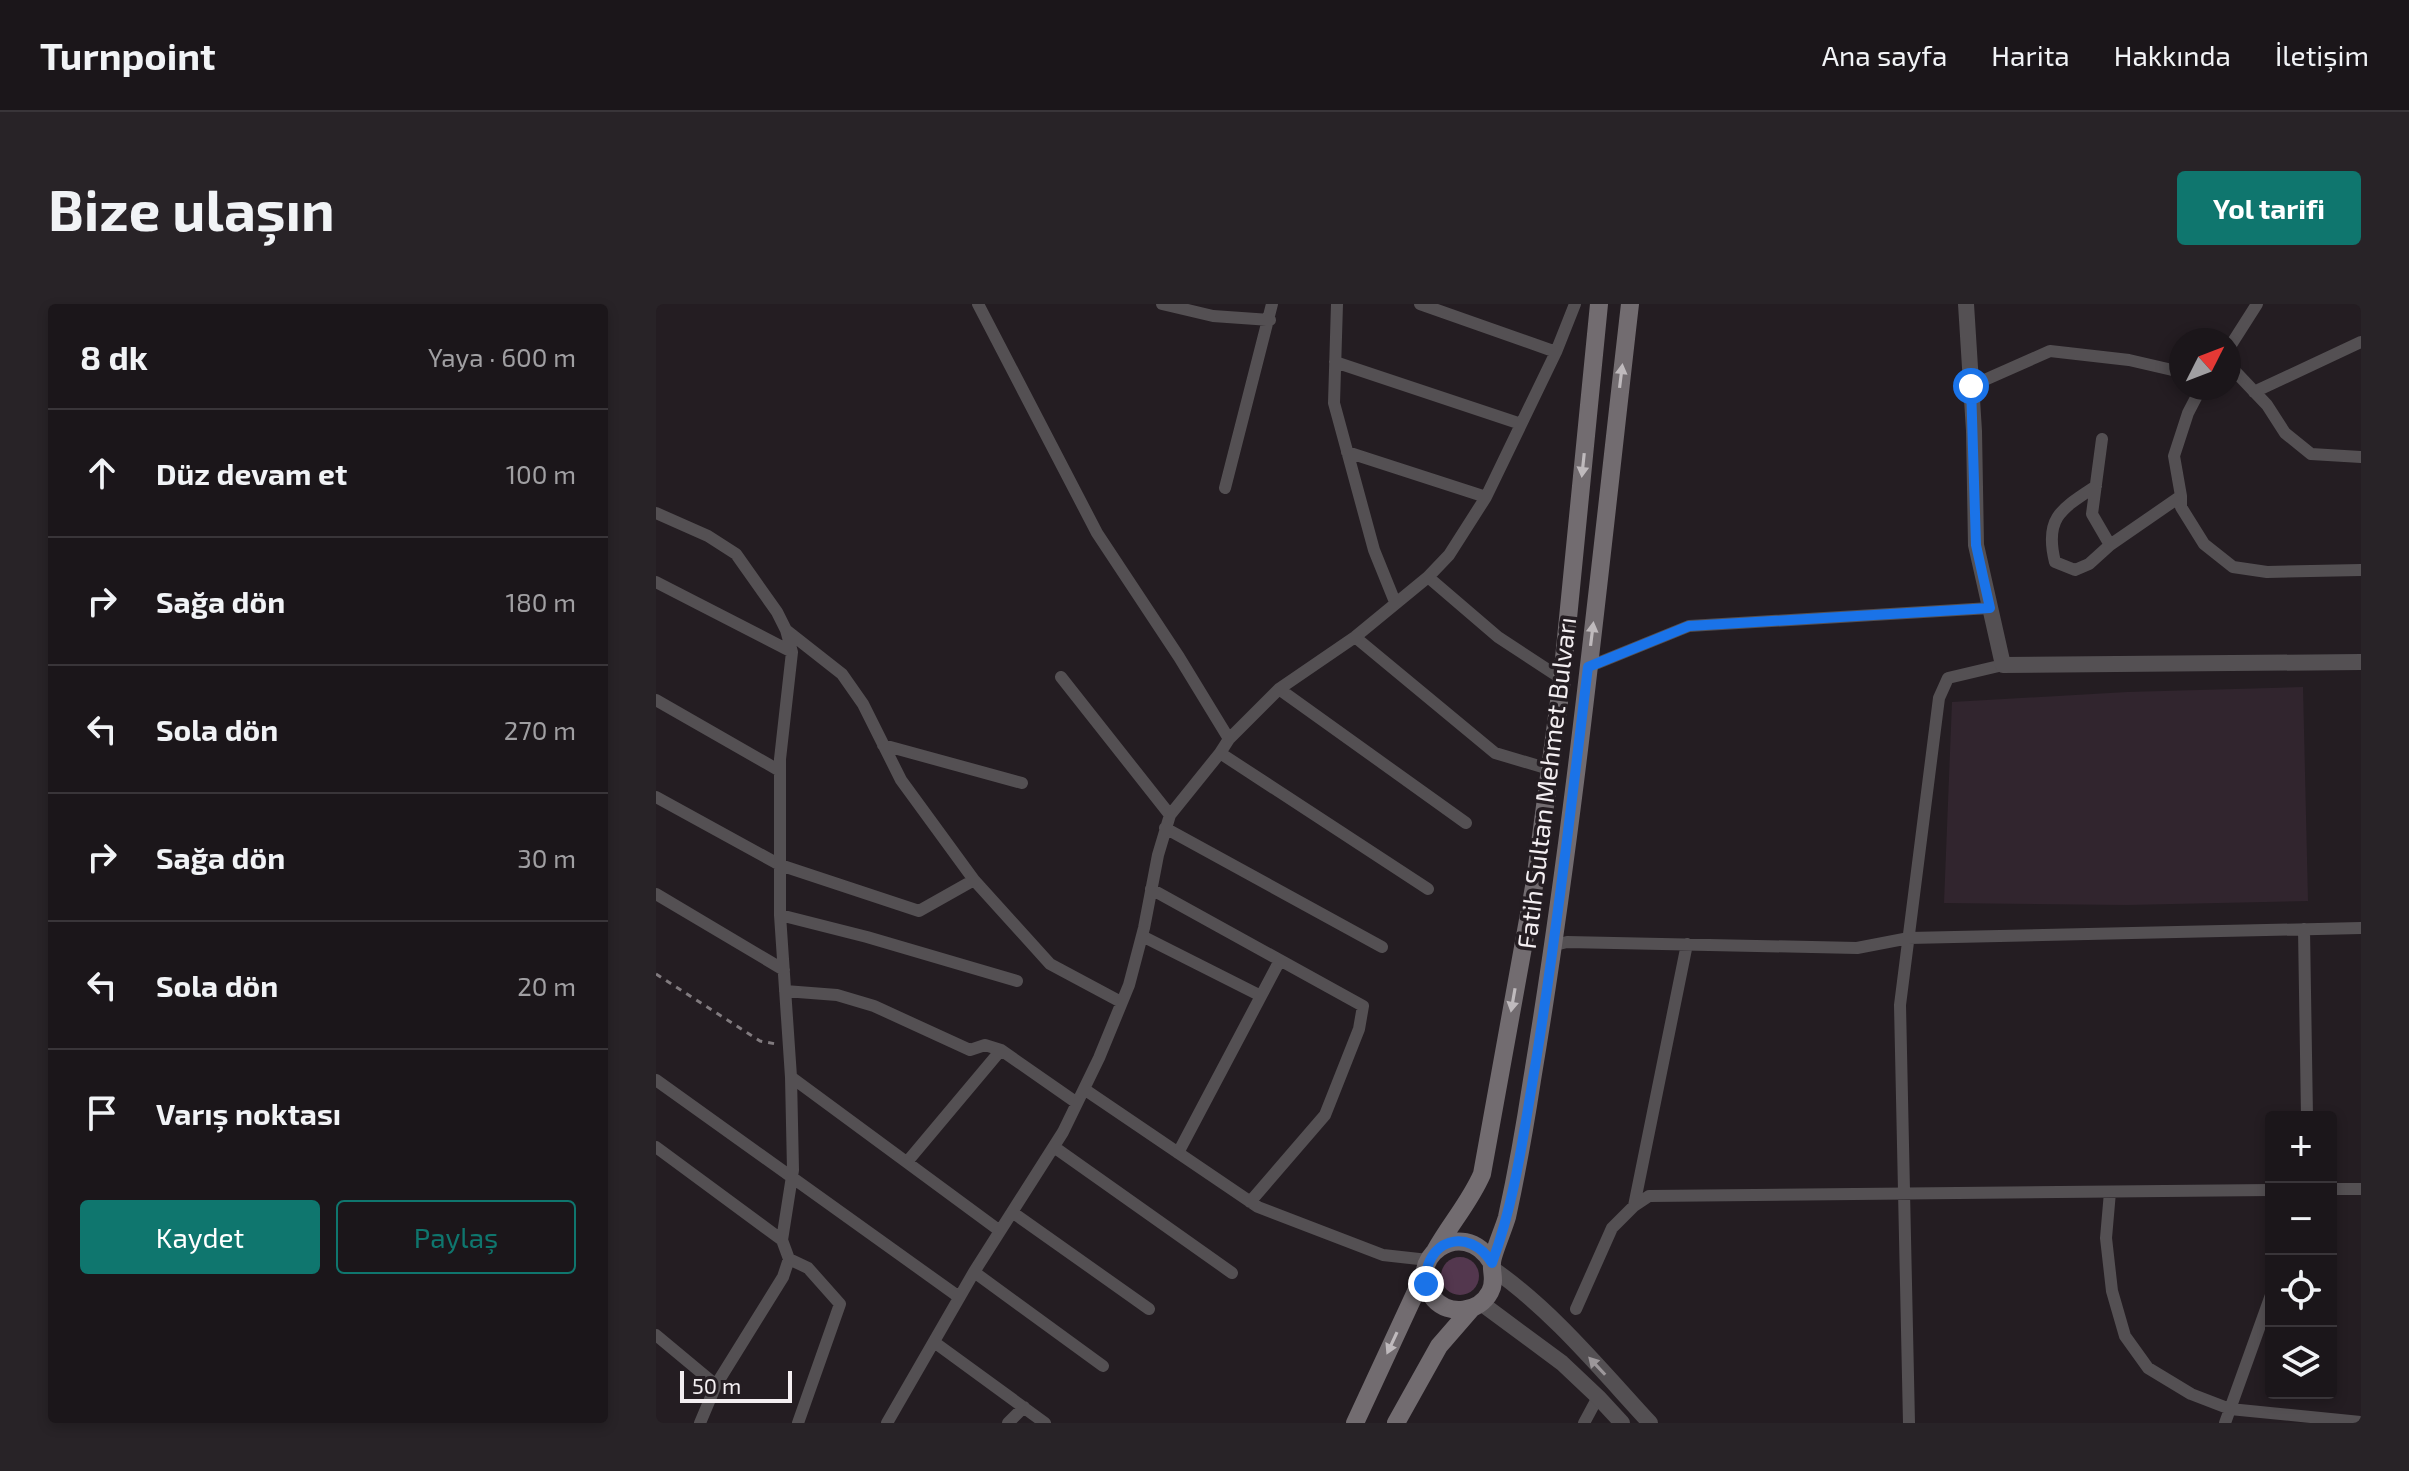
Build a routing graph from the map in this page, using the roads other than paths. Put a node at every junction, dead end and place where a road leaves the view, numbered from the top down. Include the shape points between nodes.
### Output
1 (978, 304) edge
2 (1162, 304) edge
3 (1272, 304) edge
4 (1337, 304) edge
5 (1420, 304) edge
6 (1575, 304) edge
7 (1599, 304) edge
8 (1630, 304) edge
9 (1966, 304) edge
10 (2257, 304) edge
11 (1270, 320) junction
12 (2241, 329) edge
13 (2361, 342) edge
14 (1556, 352) junction
15 (1335, 362) junction
16 (2169, 369) edge
17 (2241, 378) edge
18 (1971, 386) junction
19 (2254, 392) junction
20 (2195, 400) edge
21 (1521, 424) junction
22 (2102, 439) dead end
23 (1347, 452) junction
24 (2361, 457) edge
25 (2096, 486) junction
26 (1225, 488) dead end
27 (2181, 496) junction
28 (1486, 497) junction
29 (656, 513) edge
30 (2110, 545) junction
31 (2361, 570) edge
32 (1428, 577) junction
33 (656, 582) edge
34 (1395, 602) junction
35 (1990, 608) junction
36 (786, 630) junction
37 (1355, 637) junction
38 (792, 652) junction
39 (2361, 662) edge
40 (2003, 665) junction
41 (1588, 667) junction
42 (1061, 677) dead end
43 (1562, 679) junction
44 (1279, 689) junction
45 (656, 700) edge
46 (1229, 739) junction
47 (883, 745) junction
48 (1220, 753) junction
49 (1549, 769) junction
50 (780, 771) junction
51 (1022, 783) dead end
52 (656, 797) edge
53 (1168, 822) junction
54 (1466, 823) dead end
55 (780, 865) junction
56 (974, 880) junction
57 (1151, 889) junction
58 (1428, 889) dead end
59 (656, 894) edge
60 (780, 915) junction
61 (2361, 928) edge
62 (2304, 929) junction
63 (1142, 936) junction
64 (1909, 938) junction
65 (1687, 944) junction
66 (1555, 945) junction
67 (1382, 947) dead end
68 (1279, 962) junction
69 (784, 970) junction
70 (1017, 981) dead end
71 (785, 991) junction
72 (1261, 996) junction
73 (1121, 1002) junction
74 (1001, 1050) junction
75 (791, 1077) junction
76 (656, 1080) edge
77 (1084, 1089) junction
78 (1077, 1103) junction
79 (2307, 1111) edge
80 (656, 1147) edge
81 (1054, 1147) junction
82 (1178, 1153) junction
83 (907, 1162) junction
84 (792, 1176) junction
85 (2337, 1189) edge
86 (2361, 1189) edge
87 (2265, 1190) edge
88 (2110, 1192) junction
89 (1906, 1194) junction
90 (1250, 1202) junction
91 (1634, 1206) junction
92 (1012, 1212) junction
93 (1000, 1231) junction
94 (782, 1240) junction
95 (789, 1259) junction
96 (1429, 1261) junction
97 (1493, 1266) junction
98 (974, 1272) junction
99 (1232, 1273) dead end
100 (959, 1297) junction
101 (1477, 1306) junction
102 (1149, 1309) dead end
103 (1576, 1309) dead end
104 (2265, 1312) edge
105 (656, 1335) edge
106 (934, 1342) junction
107 (1103, 1366) dead end
108 (716, 1385) junction
109 (1598, 1397) junction
110 (1024, 1407) junction
111 (2230, 1409) junction
112 (2361, 1422) edge
113 (700, 1423) edge
114 (798, 1423) edge
115 (887, 1423) edge
116 (1008, 1423) edge
117 (1045, 1423) edge
118 (1355, 1423) edge
119 (1396, 1423) edge
120 (1584, 1423) edge
121 (1622, 1423) edge
122 (1650, 1423) edge
123 (1909, 1423) edge
124 (2225, 1423) edge

1 - 46 street via 1097,533
2 - 11 street via 1213,316
3 - 11 street
4 - 15 street
5 - 14 street
6 - 14 street
7 -> 43 main road, Fatih Sultan Mehmet Bulvarı
41 -> 8 main road, Fatih Sultan Mehmet Bulvarı
9 - 18 street
10 - 12 street
11 - 26 street
13 - 19 street
14 - 21 street
15 - 21 street
15 - 23 street via 1334,403
16 - 18 street via 2050,351
17 - 19 street
18 - 35 street via 1976,545
19 - 24 street via 2285,433 2311,454
20 - 27 street via 2174,456
21 - 28 street
22 - 25 street
23 - 28 street
23 - 34 street via 1374,550
25 - 30 street via 2092,514
25 - 30 street via 2070,503 2051,527 2051,546 2055,562 2075,570
27 - 30 street
27 - 31 street via 2181,507 2204,544 2233,567 2267,572
28 - 32 street via 1449,555
29 - 36 street via 736,554
32 - 34 street
32 - 43 street via 1498,637
33 - 38 street
34 - 37 street
35 - 40 street
35 - 41 street via 1689,626
36 - 38 street
36 - 47 street via 842,674
37 - 44 street
37 - 49 street via 1495,753
38 - 50 street
39 - 40 street
40 - 64 street via 1948,678 1939,698
41 - 66 main road, Fatih Sultan Mehmet Bulvarı
42 - 53 street
43 - 49 main road, Fatih Sultan Mehmet Bulvarı
44 - 46 street
44 - 54 street
45 - 50 street
46 - 48 street
47 - 51 street
47 - 56 street via 901,780
48 - 53 street
48 - 58 street
49 -> 96 main road, Fatih Sultan Mehmet Bulvarı via 1535,881 1482,1174
50 - 55 street
52 - 55 street
53 - 57 street
53 - 67 street
55 - 56 street via 919,911
55 - 60 street
56 - 73 street via 1050,964
57 - 63 street
57 - 68 street
59 - 69 street
60 - 69 street
60 - 70 street
61 - 62 street
62 - 64 street
62 - 79 street
63 - 72 street
63 - 73 street
64 - 65 street via 1857,948
64 - 89 street via 1900,1005
65 - 66 street
65 - 91 street
66 - 97 main road, Fatih Sultan Mehmet Bulvarı via 1518,1167
68 - 72 street
68 - 90 street via 1363,1006 1325,1115
69 - 71 street
71 - 74 street via 837,995 970,1050 985,1045
71 - 75 street
72 - 82 street
73 - 77 street
74 - 78 street
74 - 83 street
75 - 83 street
75 - 84 street
76 - 84 street
77 - 78 street
77 - 82 street
78 - 81 street
80 - 94 street
81 - 92 street
81 - 99 street
82 - 90 street
83 - 93 street
84 - 94 street
84 - 100 street
85 - 86 street
87 - 88 street
88 - 89 street
88 - 111 street via 2106,1238 2125,1336 2148,1368 2191,1394
89 - 91 street via 1649,1196
89 - 123 street
90 - 96 street via 1383,1255
91 - 103 street via 1612,1228
92 - 93 street
92 - 102 street
93 - 98 street
94 - 95 street
95 - 108 street
95 - 114 street via 808,1268 840,1304
96 - 97 main road via 1444,1244 1455,1241 1477,1246
96 - 101 main road via 1426,1284 1438,1303 1460,1310
96 -> 118 main road, Fatih Sultan Mehmet Bulvarı
97 - 101 main road via 1490,1293
122 -> 97 street via 1567,1333
98 - 100 street
98 - 107 street
100 - 106 street
101 - 109 street via 1562,1363
101 - 119 main road via 1439,1346
104 - 111 street
105 - 108 street
106 - 110 street
106 - 115 street
108 - 113 street
109 - 120 street
109 - 121 street
110 - 116 street
110 - 117 street
111 - 112 street
111 - 124 street

